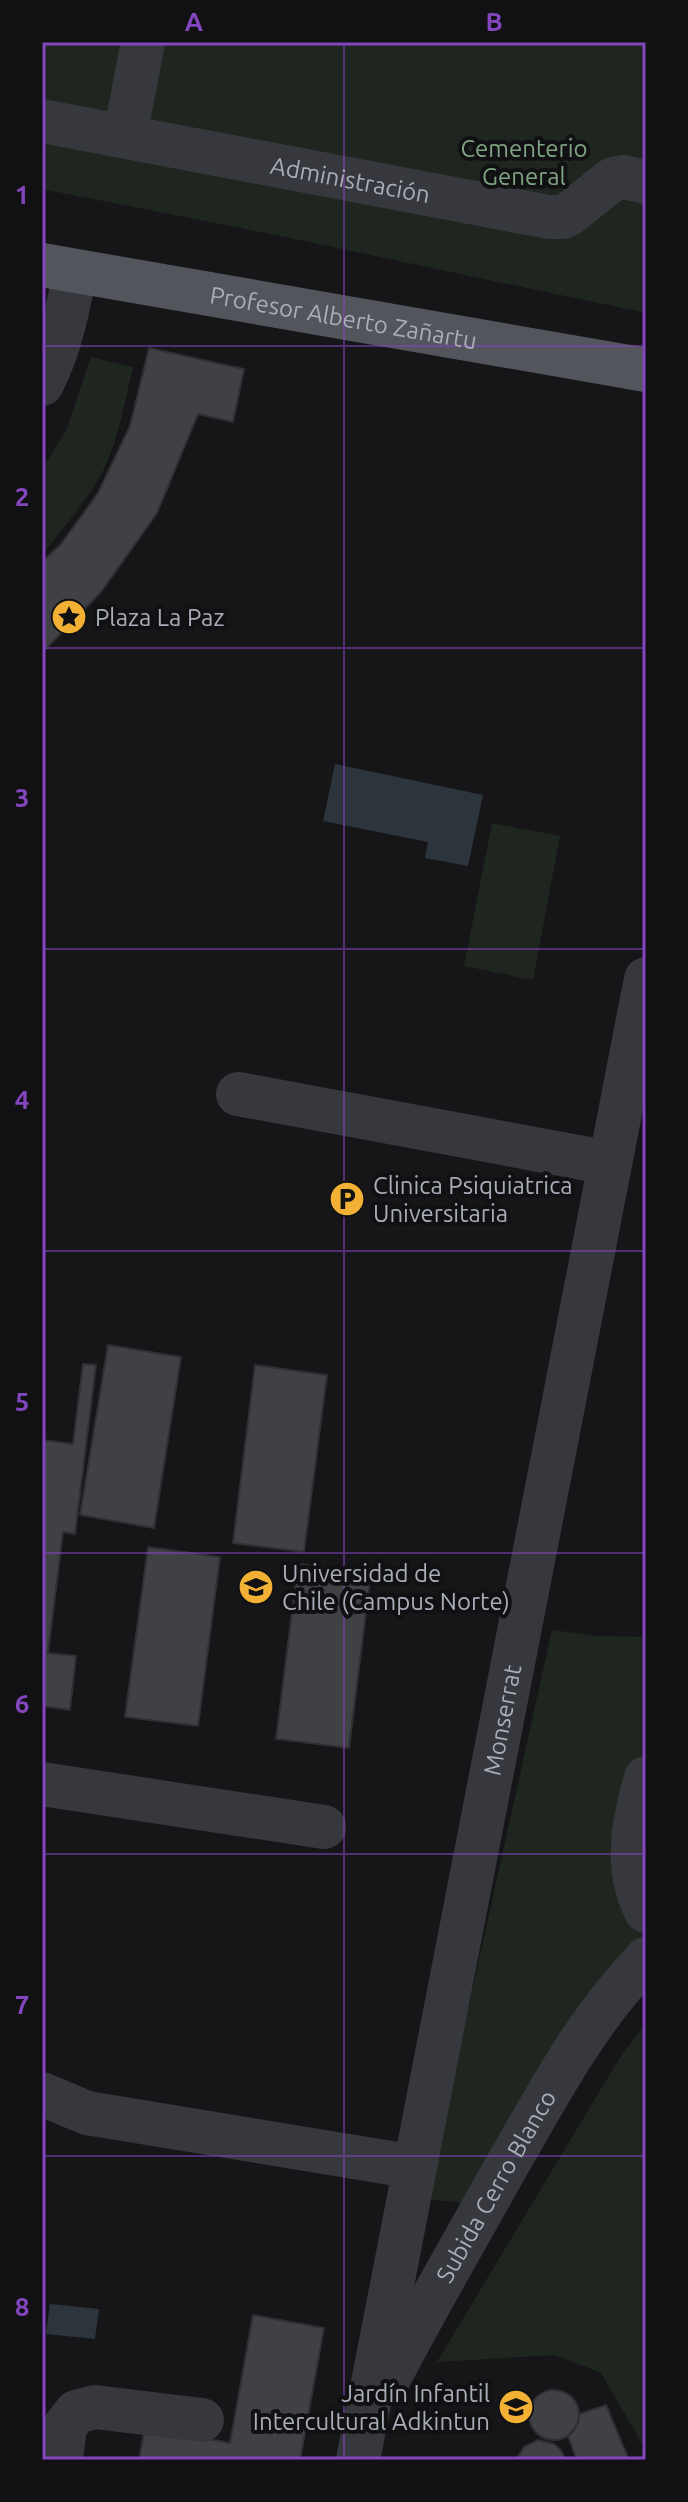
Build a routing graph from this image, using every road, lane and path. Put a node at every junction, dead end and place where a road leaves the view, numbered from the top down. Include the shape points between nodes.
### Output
1 (143, 42) edge
2 (42, 121) edge
3 (125, 136) junction
4 (646, 182) edge
5 (58, 268) edge
6 (646, 370) edge
7 (42, 384) edge
8 (646, 979) edge
9 (238, 1094) dead end
10 (610, 1163) junction
11 (646, 1778) edge
12 (42, 1784) edge
13 (324, 1827) dead end
14 (646, 1911) edge
15 (646, 1959) edge
16 (42, 2094) edge
17 (415, 2167) junction
18 (202, 2420) dead end
19 (361, 2444) edge
20 (61, 2460) edge

1 - 3 street
2 - 3 street, Administración
3 - 4 street, Administración via 549,217 564,217 613,179
5 - 6 main road, Profesor Alberto Zañartu
5 - 7 street via 69,307
8 - 10 street, Monserrat
9 - 10 street
10 - 17 street, Monserrat
11 - 14 street via 632,1852 635,1891
12 - 13 street
15 - 19 street, Subida Cerro Blanco via 608,2001 565,2063 413,2333
16 - 17 street via 101,2116
17 - 19 street, Monserrat
18 - 20 street via 95,2407 76,2412 65,2426

